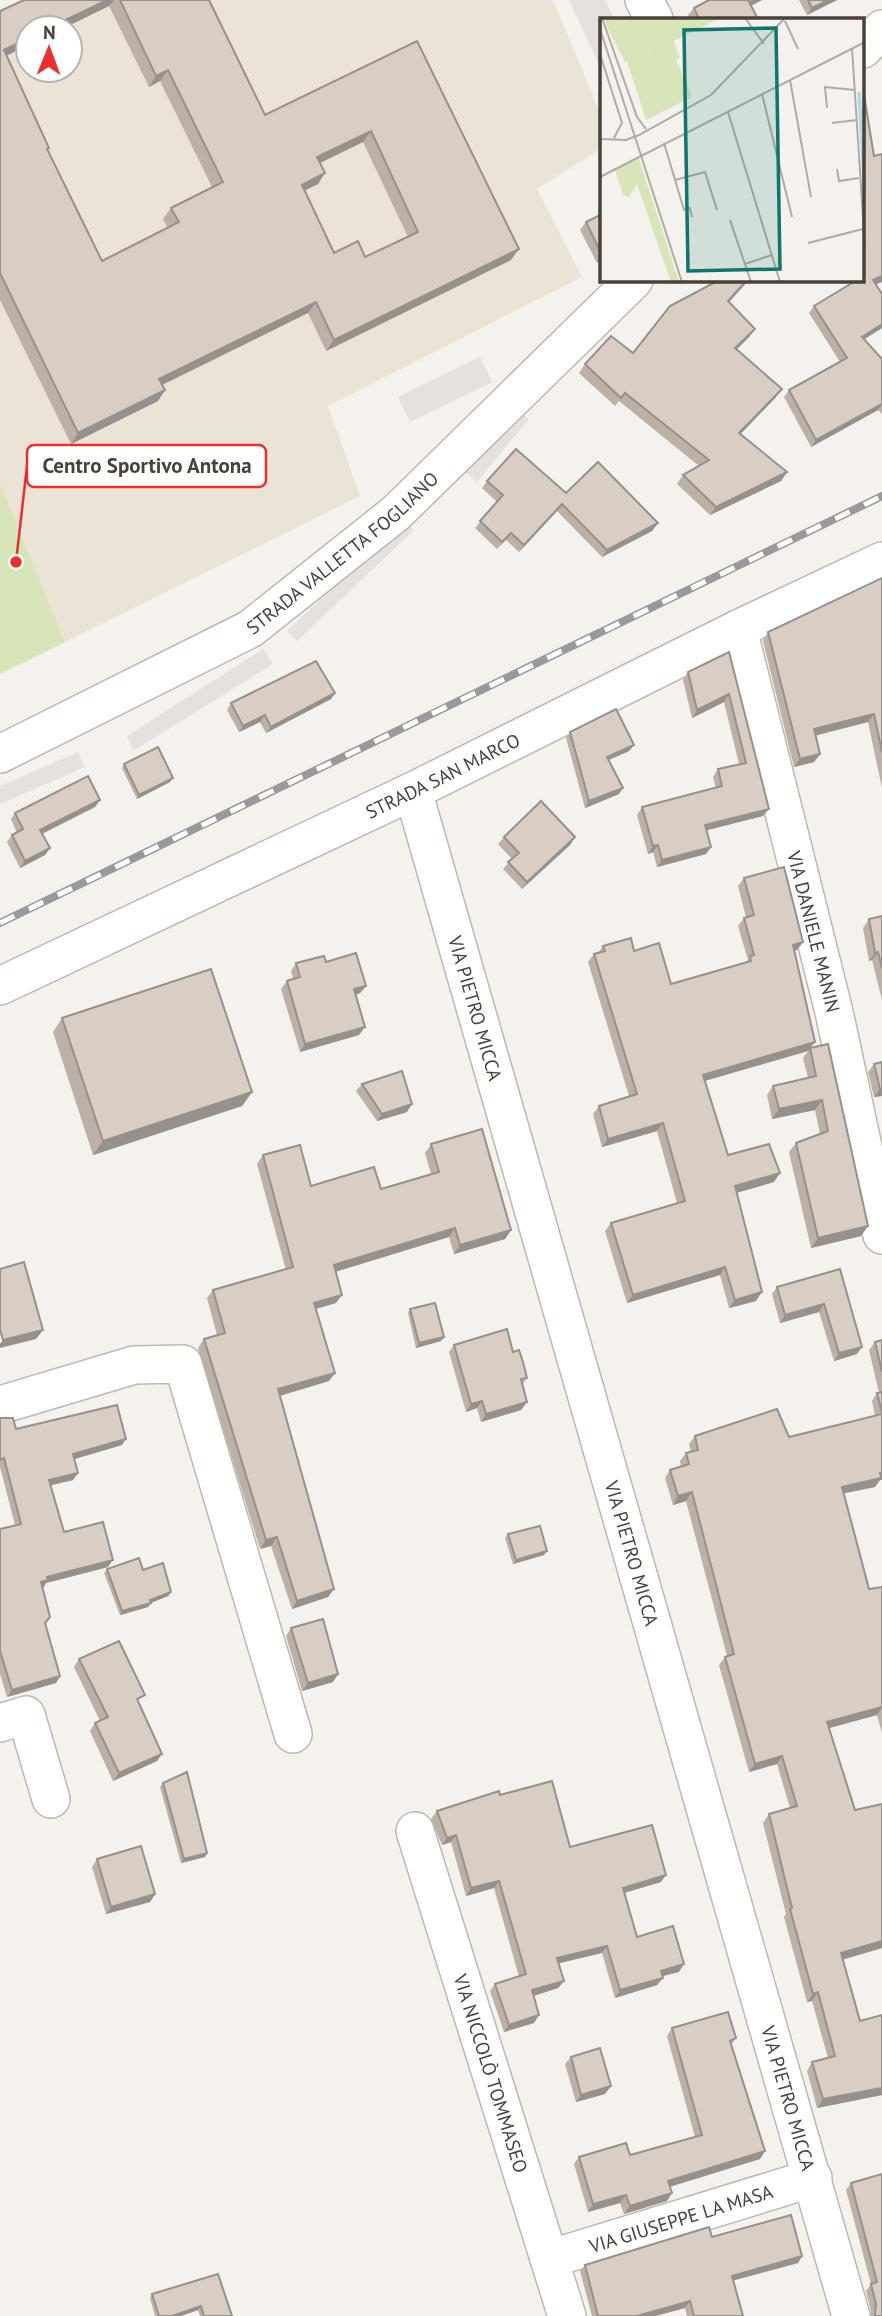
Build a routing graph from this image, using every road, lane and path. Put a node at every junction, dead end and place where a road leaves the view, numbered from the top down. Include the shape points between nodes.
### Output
1 (644, 0) edge
2 (653, 18) edge
3 (882, 29) edge
4 (864, 48) edge
5 (632, 282) edge
6 (882, 561) edge
7 (738, 629) junction
8 (0, 754) edge
9 (413, 792) junction
10 (0, 986) edge
11 (882, 1235) edge
12 (0, 1405) edge
13 (0, 1723) edge
14 (293, 1734) dead end
15 (51, 1799) dead end
16 (415, 1830) dead end
17 (813, 2178) junction
18 (549, 2259) junction
19 (566, 2316) edge
20 (851, 2316) edge

1 - 2 street
3 - 4 street
5 - 8 street, STRADA VALLETTA FOGLIANO via 396,513 250,629
6 - 7 street, STRADA SAN MARCO
7 - 9 street, STRADA SAN MARCO
7 - 11 street, VIA DANIELE MANIN via 834,1012
9 - 10 street, STRADA SAN MARCO
9 - 17 street, VIA PIETRO MICCA
12 - 14 street via 134,1365 183,1364
13 - 15 street via 26,1715
16 - 18 street, VIA NICCOLÒ TOMMASEO
17 - 18 street, VIA GIUSEPPE LA MASA
17 - 20 street, VIA PIETRO MICCA
18 - 19 street, VIA NICCOLÒ TOMMASEO

